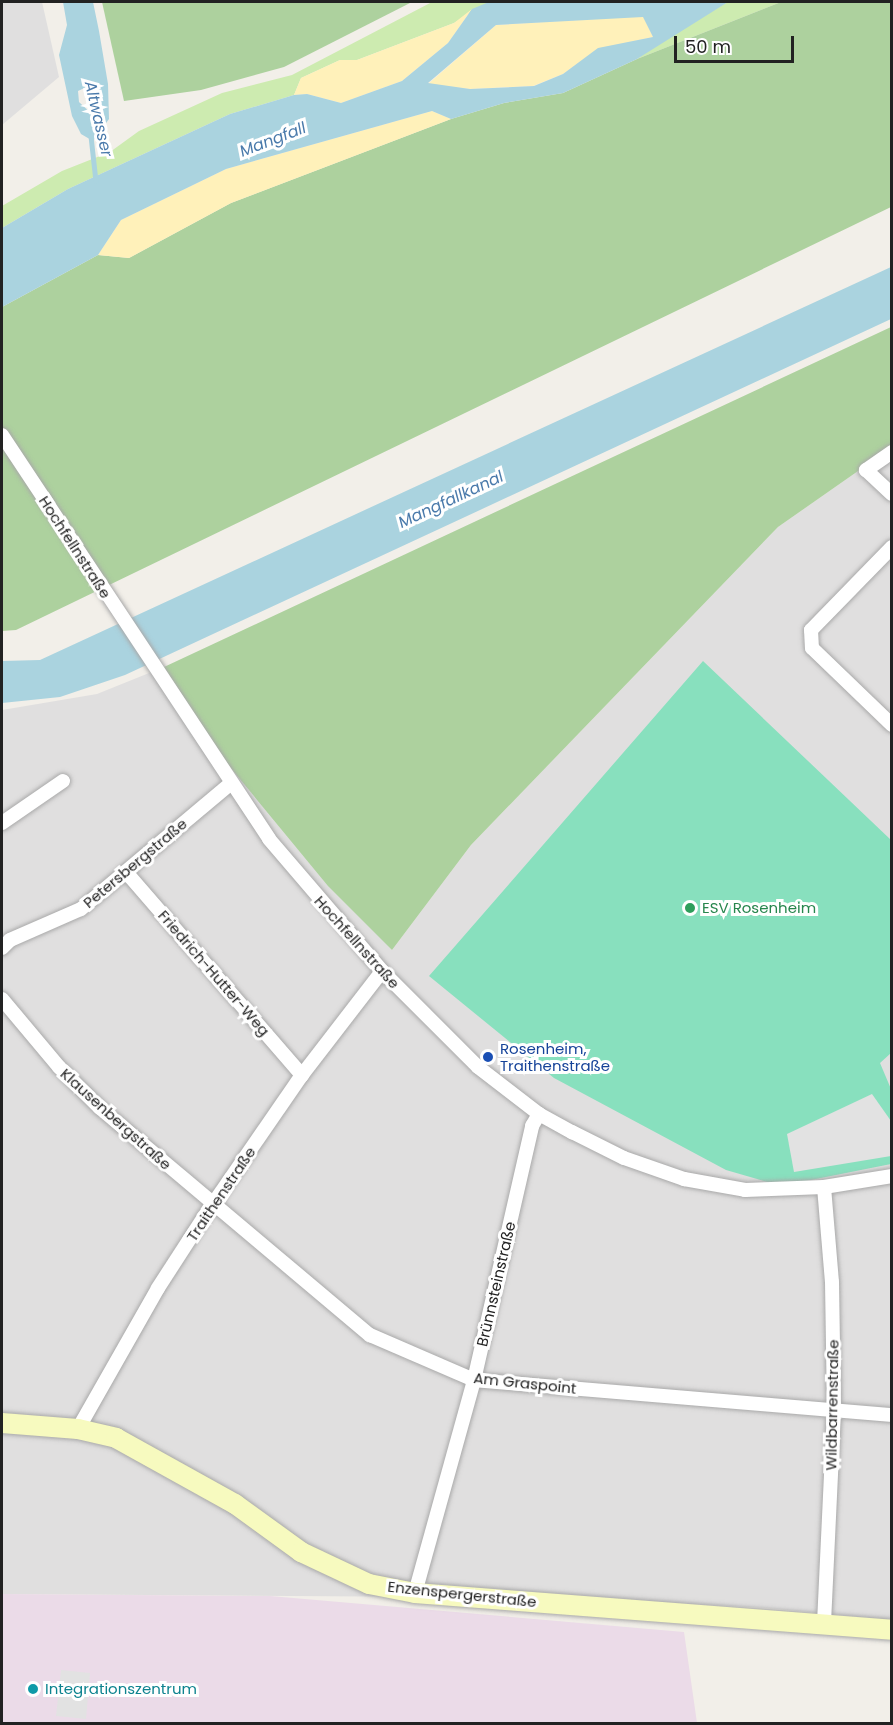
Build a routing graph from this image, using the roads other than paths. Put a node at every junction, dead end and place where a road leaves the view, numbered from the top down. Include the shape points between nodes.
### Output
1 (2, 435) edge
2 (891, 452) edge
3 (891, 494) edge
4 (891, 547) edge
5 (891, 725) edge
6 (63, 781) dead end
7 (230, 784) junction
8 (2, 823) edge
9 (126, 872) junction
10 (2, 948) edge
11 (382, 971) junction
12 (2, 999) edge
13 (302, 1074) junction
14 (539, 1114) junction
15 (891, 1176) edge
16 (824, 1187) junction
17 (213, 1204) junction
18 (474, 1380) junction
19 (834, 1411) junction
20 (891, 1415) edge
21 (2, 1423) edge
22 (78, 1429) junction
23 (415, 1593) junction
24 (825, 1623) junction
25 (891, 1630) edge

1 - 7 street, Hochfellnstraße
2 - 3 street via 866,470
4 - 5 street via 811,630 812,648
6 - 8 street
7 - 9 street, Petersbergstraße
7 - 11 street, Hochfellnstraße via 292,868
9 - 10 street, Petersbergstraße via 81,909 10,940
9 - 13 street, Friedrich-Hutter-Weg
11 - 13 street, Traithenstraße
11 - 14 street, Hochfellnstraße via 478,1067
12 - 17 street, Klausenbergstraße via 59,1067 100,1108
13 - 17 street, Traithenstraße
14 - 16 street, Hochfellnstraße via 624,1158 684,1179 745,1190
14 - 18 street, Brünnsteinstraße via 532,1126
15 - 16 street, Hochfellnstraße
16 - 19 street, Wildbarrenstraße via 832,1282
17 - 18 street, Am Graspoint via 370,1335
17 - 22 street, Traithenstraße via 158,1288
18 - 19 street, Am Graspoint
18 - 23 street, Brünnsteinstraße
19 - 20 street, Am Graspoint
19 - 24 street, Wildbarrenstraße
21 - 22 street, Enzenspergerstraße
22 - 23 street, Enzenspergerstraße via 116,1438 147,1453 235,1504 333,1569 369,1584
23 - 24 street, Enzenspergerstraße
24 - 25 street, Enzenspergerstraße

